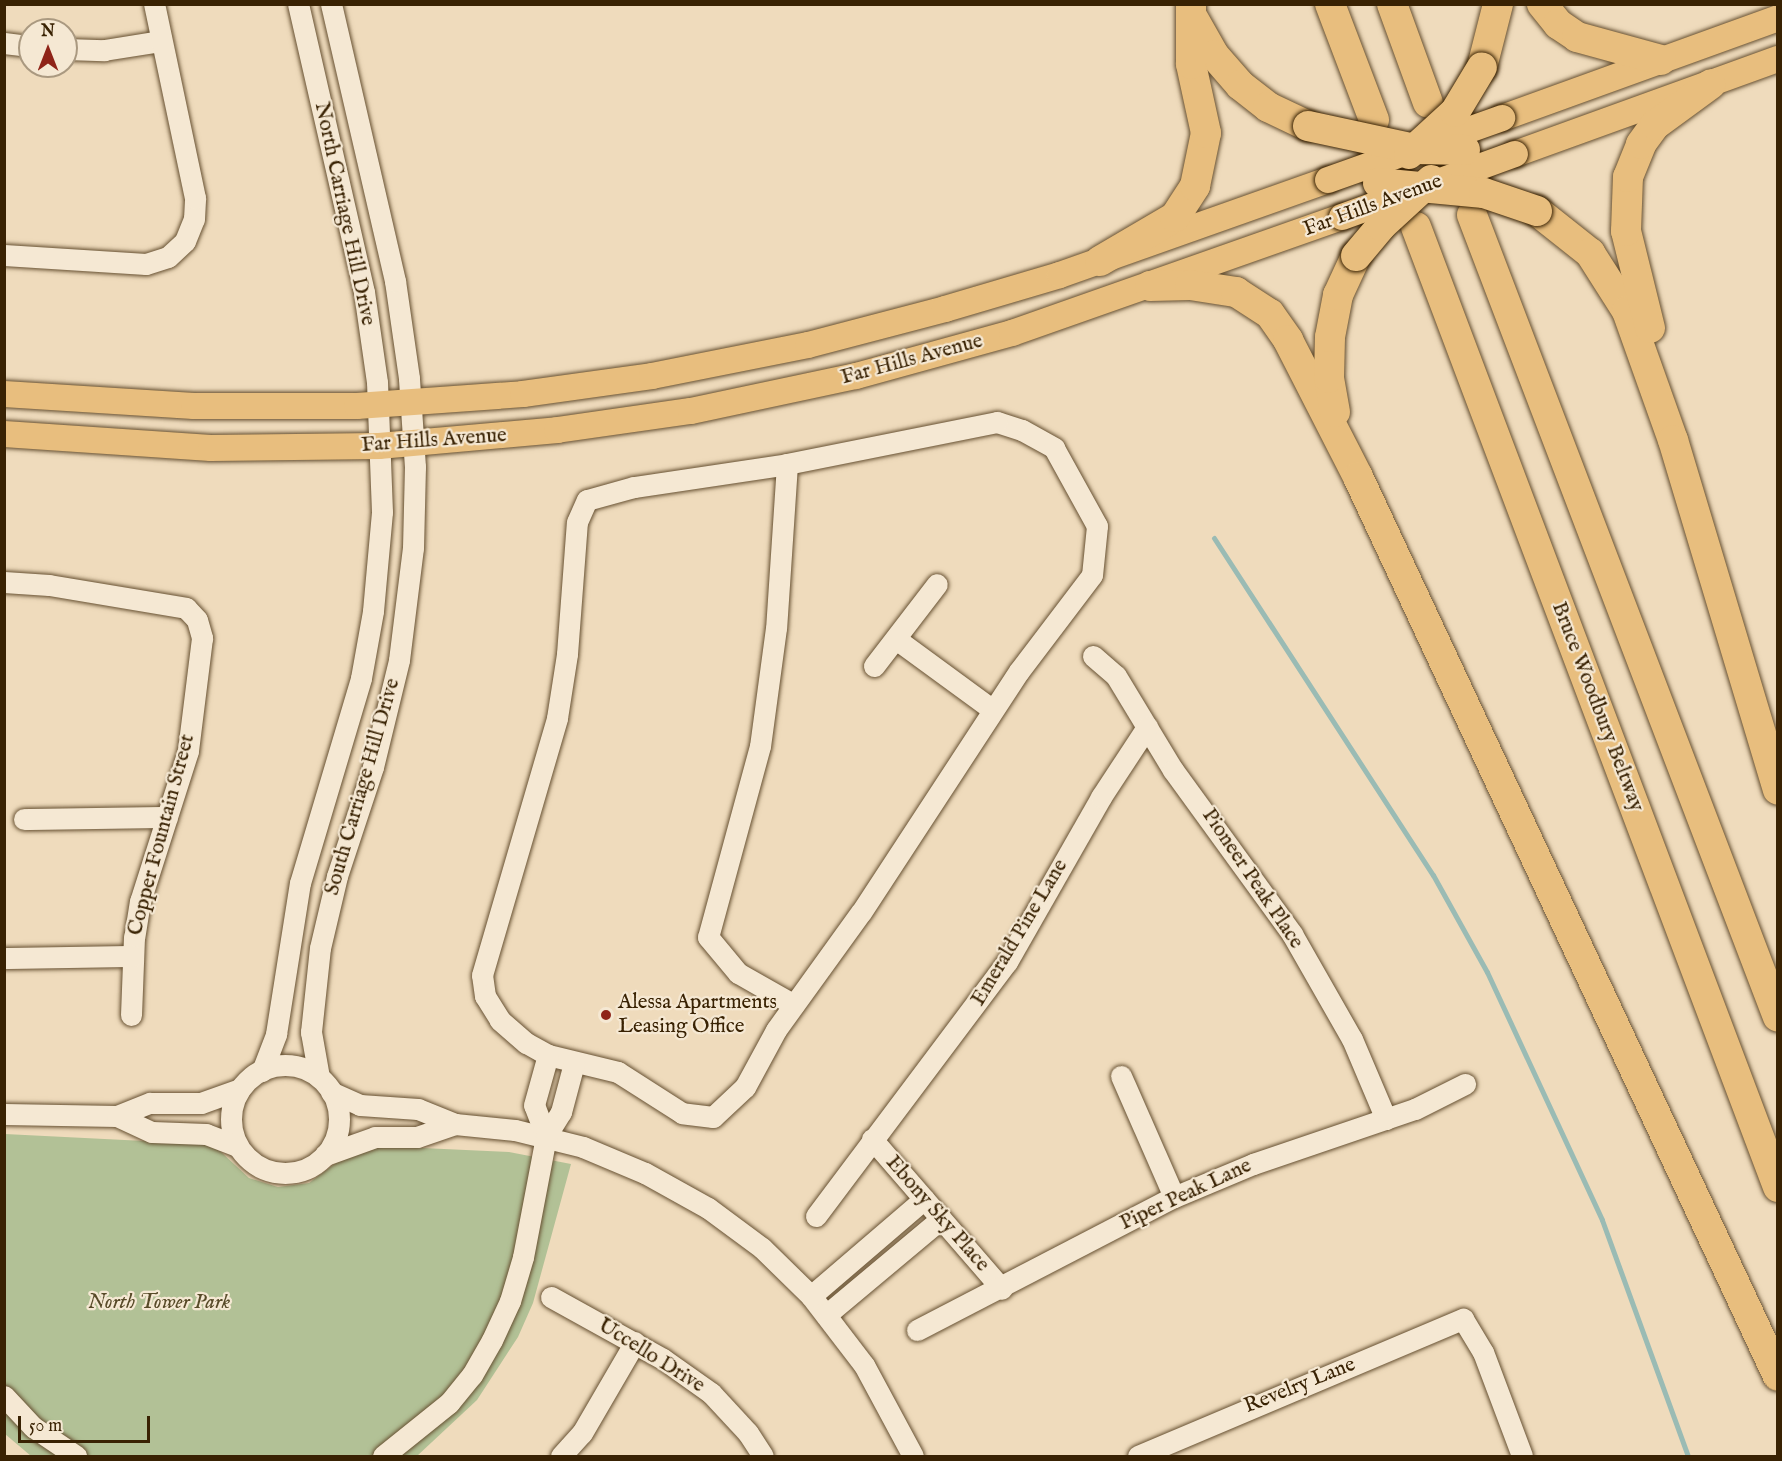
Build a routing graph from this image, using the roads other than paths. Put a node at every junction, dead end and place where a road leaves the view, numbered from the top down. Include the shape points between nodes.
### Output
1 (154, 4) edge
2 (298, 4) edge
3 (332, 4) edge
4 (1330, 4) edge
5 (1392, 4) edge
6 (1498, 4) edge
7 (1542, 4) edge
8 (1191, 9) edge
9 (1778, 18) edge
10 (161, 41) junction
11 (78, 49) edge
12 (1778, 59) edge
13 (1662, 60) junction
14 (1711, 84) junction
15 (1428, 103) dead end
16 (1502, 118) junction
17 (1374, 120) dead end
18 (1414, 149) junction
19 (1465, 150) junction
20 (1515, 154) junction
21 (1328, 180) junction
22 (1378, 183) junction
23 (1423, 188) junction
24 (1472, 215) dead end
25 (1342, 217) junction
26 (1416, 227) dead end
27 (4, 255) edge
28 (1100, 261) junction
29 (1150, 286) junction
30 (4, 394) edge
31 (413, 423) junction
32 (379, 426) junction
33 (4, 434) edge
34 (1673, 440) junction
35 (787, 464) junction
36 (1358, 477) junction
37 (4, 582) edge
38 (937, 584) dead end
39 (896, 639) junction
40 (1093, 656) dead end
41 (874, 666) dead end
42 (993, 710) junction
43 (1147, 727) junction
44 (1778, 790) edge
45 (167, 817) junction
46 (24, 819) dead end
47 (133, 956) junction
48 (4, 958) edge
49 (794, 1005) junction
50 (131, 1015) dead end
51 (1778, 1017) edge
52 (548, 1055) junction
53 (574, 1063) junction
54 (262, 1071) junction
55 (1120, 1076) dead end
56 (325, 1084) junction
57 (1465, 1084) dead end
58 (240, 1089) junction
59 (4, 1114) edge
60 (117, 1116) junction
61 (1386, 1119) junction
62 (455, 1124) junction
63 (546, 1136) junction
64 (872, 1139) junction
65 (238, 1146) junction
66 (325, 1155) junction
67 (1778, 1187) edge
68 (1174, 1197) junction
69 (924, 1199) junction
70 (816, 1216) dead end
71 (941, 1219) junction
72 (1002, 1289) junction
73 (811, 1296) junction
74 (551, 1298) dead end
75 (826, 1315) junction
76 (918, 1330) dead end
77 (635, 1342) junction
78 (1778, 1376) edge
79 (4, 1396) edge
80 (76, 1456) edge
81 (383, 1456) edge
82 (561, 1456) edge
83 (763, 1456) edge
84 (913, 1456) edge
85 (1138, 1456) edge
86 (1522, 1456) edge

1 - 10 street
2 - 32 street, North Carriage Hill Drive via 361,274
3 - 31 street, North Carriage Hill Drive via 391,258
4 - 17 highway
5 - 15 highway
6 - 18 highway, bridge via 1482,67 1455,112
7 - 13 highway via 1558,24 1577,38
8 - 18 highway, bridge via 1206,44 1240,85 1269,107 1308,126
8 - 28 highway via 1191,64 1206,133 1196,186 1175,217
9 - 13 main road, Far Hills Avenue
10 - 11 street via 104,50
10 - 27 street via 195,198 194,219 185,241 168,257 146,264
12 - 14 main road, Far Hills Avenue
13 - 16 main road, Far Hills Avenue
14 - 20 main road, Far Hills Avenue
14 - 34 highway via 1674,108 1650,132 1633,160 1625,192 1628,241
16 - 18 main road, Far Hills Avenue, bridge
16 - 19 highway, bridge
18 - 19 highway, bridge
18 - 21 main road, Far Hills Avenue, bridge
18 - 22 highway, bridge
19 - 20 highway, bridge
19 - 23 highway, bridge
20 - 23 main road, Far Hills Avenue, bridge
21 - 22 highway, bridge
21 - 28 main road, Far Hills Avenue
22 - 23 highway, bridge
22 - 25 highway, bridge
23 - 25 main road, Far Hills Avenue, bridge
23 - 34 highway, bridge via 1495,195 1537,211 1582,245 1616,290
23 - 36 highway, bridge via 1381,226 1356,256 1338,295 1328,364 1333,405
24 - 51 highway
25 - 29 main road, Far Hills Avenue
26 - 67 highway, Bruce Woodbury Beltway
28 - 31 main road, Far Hills Avenue via 904,321 757,356 556,390
29 - 31 main road, Far Hills Avenue via 962,348 753,399 591,426
29 - 36 highway via 1220,288 1248,297 1265,309 1288,340
30 - 32 main road, Far Hills Avenue via 194,406
31 - 32 main road, Far Hills Avenue
31 - 32 main road, Far Hills Avenue
31 - 56 street, South Carriage Hill Drive via 413,548 399,660 374,767 337,876 320,948 311,1032
32 - 33 main road, Far Hills Avenue via 212,448
32 - 54 street, South Carriage Hill Drive via 382,512 368,644 348,731 294,907 276,1034
34 - 44 highway
35 - 42 street via 997,422 1022,430 1054,448 1097,526 1092,575
35 - 49 street via 776,628 760,746 708,937 738,972
35 - 52 street via 634,488 587,500 577,522 567,654 557,718 482,975 485,996 500,1020
36 - 78 highway
37 - 45 street, Copper Fountain Street via 49,585 186,608 197,621 202,638 188,751
38 - 39 street
39 - 41 street
39 - 42 street
40 - 43 street, Pioneer Peak Place via 1116,676
42 - 49 street via 861,912
43 - 61 street, Pioneer Peak Place via 1292,934 1353,1039
43 - 64 street, Emerald Pine Lane via 1101,796 1007,962
45 - 46 street
45 - 47 street, Copper Fountain Street via 140,901
47 - 48 street
47 - 50 street, Copper Fountain Street
49 - 53 street via 745,1087 713,1117 682,1113 618,1072
52 - 53 street
52 - 63 street via 534,1105
53 - 63 street via 561,1112
54 - 56 street via 293,1066
54 - 58 street
55 - 68 street
56 - 62 street via 360,1105 418,1109
56 - 66 street via 339,1124
57 - 61 street, Piper Peak Lane
58 - 60 street via 201,1103 150,1104
58 - 65 street via 231,1121
59 - 60 street
60 - 65 street via 152,1132 206,1134
61 - 68 street, Piper Peak Lane via 1253,1164
62 - 63 street
62 - 66 street via 417,1137 375,1137
63 - 73 street via 617,1160 692,1198 762,1248
63 - 81 street via 523,1257 510,1301 492,1340 472,1375 449,1403
64 - 69 street, Ebony Sky Place
64 - 70 street, Emerald Pine Lane
65 - 66 street via 252,1161 276,1172 303,1170
68 - 72 street, Piper Peak Lane
69 - 71 street, Ebony Sky Place
69 - 73 street
71 - 72 street, Ebony Sky Place
71 - 75 street
72 - 76 street, Piper Peak Lane
73 - 75 street
74 - 77 street, Uccello Drive
75 - 84 street via 864,1365
77 - 82 street via 588,1423
77 - 83 street, Uccello Drive via 711,1393 748,1432
79 - 80 street via 33,1427
85 - 86 street, Revelry Lane via 1463,1319 1484,1352

